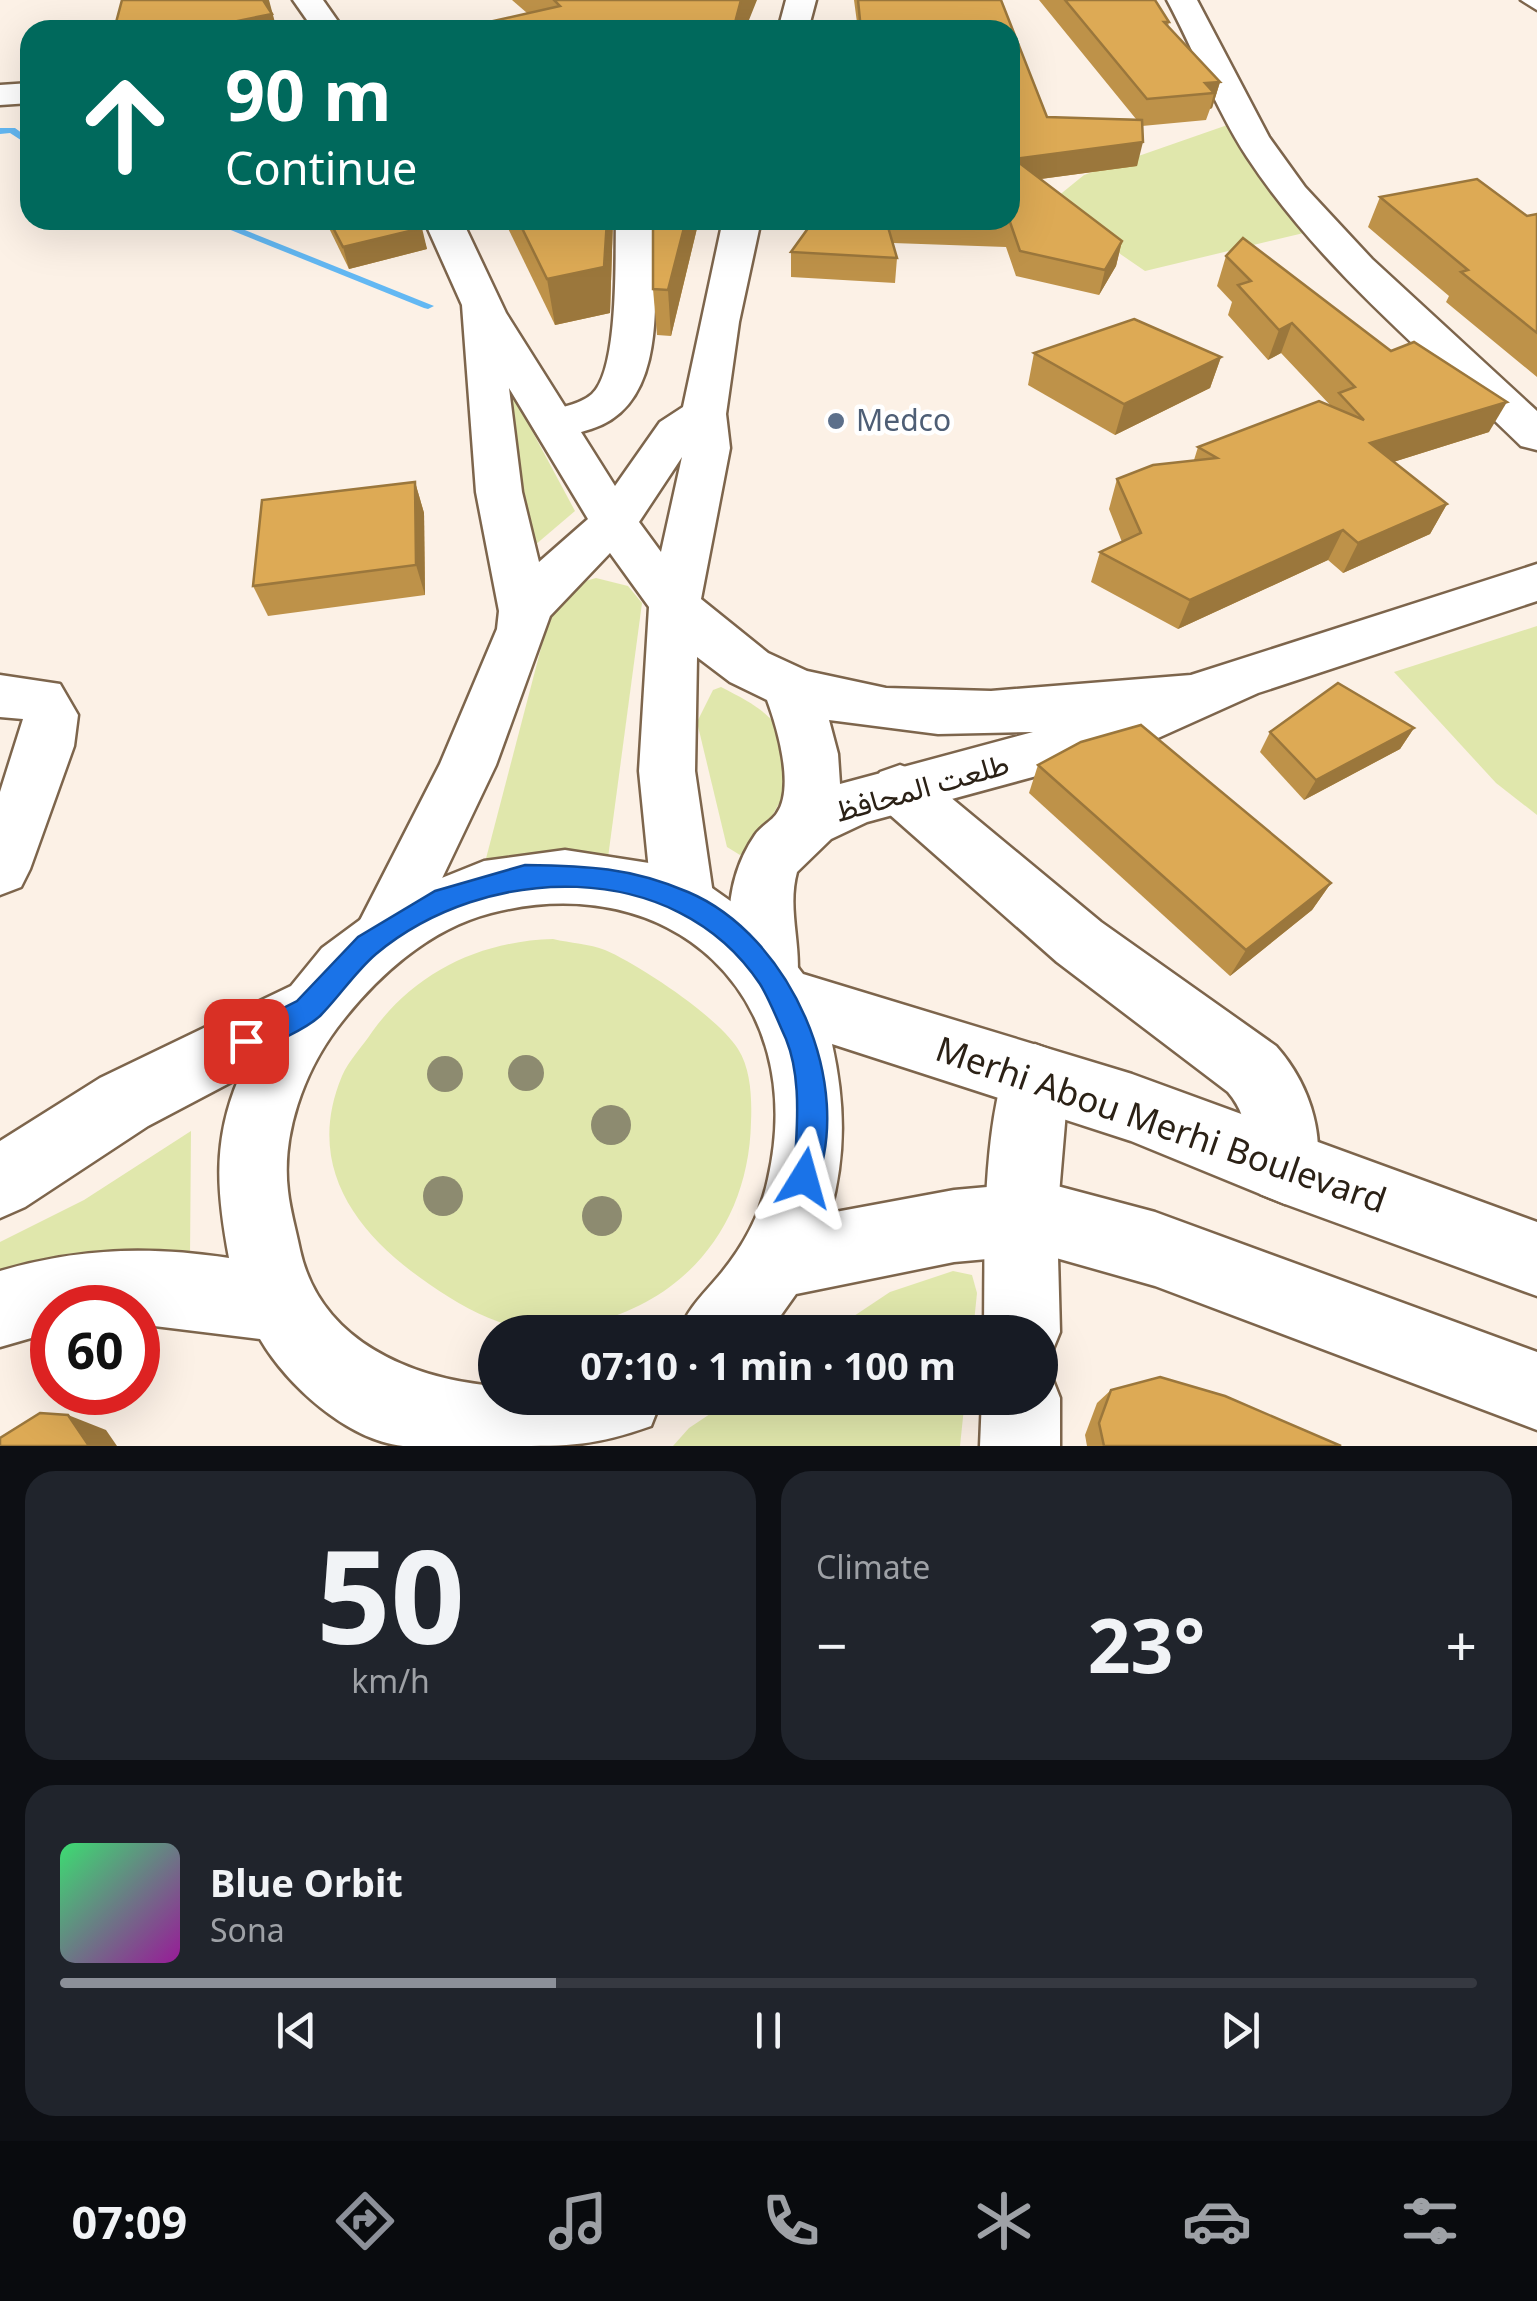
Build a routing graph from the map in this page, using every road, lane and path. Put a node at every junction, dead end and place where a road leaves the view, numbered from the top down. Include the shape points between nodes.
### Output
1 (1182, 0) edge
2 (448, 230) edge
3 (633, 230) edge
4 (740, 230) edge
5 (478, 296) junction
6 (704, 414) junction
7 (554, 425) junction
8 (1537, 436) edge
9 (614, 523) junction
10 (1537, 582) edge
11 (675, 603) junction
12 (525, 611) junction
13 (788, 686) junction
14 (1196, 694) junction
15 (0, 696) edge
16 (900, 789) junction
17 (804, 824) junction
18 (0, 869) edge
19 (683, 901) junction
20 (383, 936) junction
21 (776, 987) junction
22 (307, 1010) junction
23 (1035, 1076) junction
24 (1285, 1169) junction
25 (0, 1182) edge
26 (1022, 1218) junction
27 (1537, 1258) edge
28 (774, 1261) junction
29 (280, 1305) junction
30 (0, 1308) edge
31 (731, 1315) edge
32 (1022, 1315) edge
33 (1537, 1391) edge
34 (571, 1415) edge
35 (1021, 1415) edge
36 (474, 1436) edge
37 (1020, 1446) edge

1 - 8 main road via 1266,159 1350,254
2 - 5 main road
3 - 7 main road via 620,387 602,408
4 - 6 main road
5 - 7 main road, طلعت المحافظ
5 - 12 main road via 499,492
6 - 9 main road via 676,432
6 - 11 main road via 705,465
7 - 9 main road, طلعت المحافظ
9 - 11 main road, طلعت المحافظ
9 - 12 main road
10 - 14 main road, طلعت المحافظ
11 - 13 main road, طلعت المحافظ via 734,656
11 - 19 main road via 667,771
12 - 20 main road via 482,734
13 - 14 main road, طلعت المحافظ via 838,700 959,711
13 - 17 main road via 813,755
14 - 16 main road, طلعت المحافظ via 1114,734
15 - 18 main road via 41,698 51,715
16 - 17 main road, طلعت المحافظ
16 - 24 main road via 1080,942 1252,1068 1280,1109
17 - 21 main road, طلعت المحافظ via 784,842 756,920
19 - 20 main road via 607,876 525,876 444,899
19 - 21 main road via 730,933
20 - 22 main road
21 - 23 main road, Merhi Abou Merhi Boulevard
21 - 28 main road via 802,1043 812,1094 798,1206
22 - 25 main road via 124,1102
22 - 29 main road via 270,1078 250,1152 253,1231
23 - 24 main road, Merhi Abou Merhi Boulevard
23 - 26 main road
24 - 27 main road, Merhi Abou Merhi Boulevard
26 - 28 main road
26 - 32 main road
26 - 33 main road via 1156,1248
28 - 31 main road
29 - 30 main road via 133,1283
29 - 36 main road via 311,1348 352,1384
34 - 36 main road
35 - 37 main road

